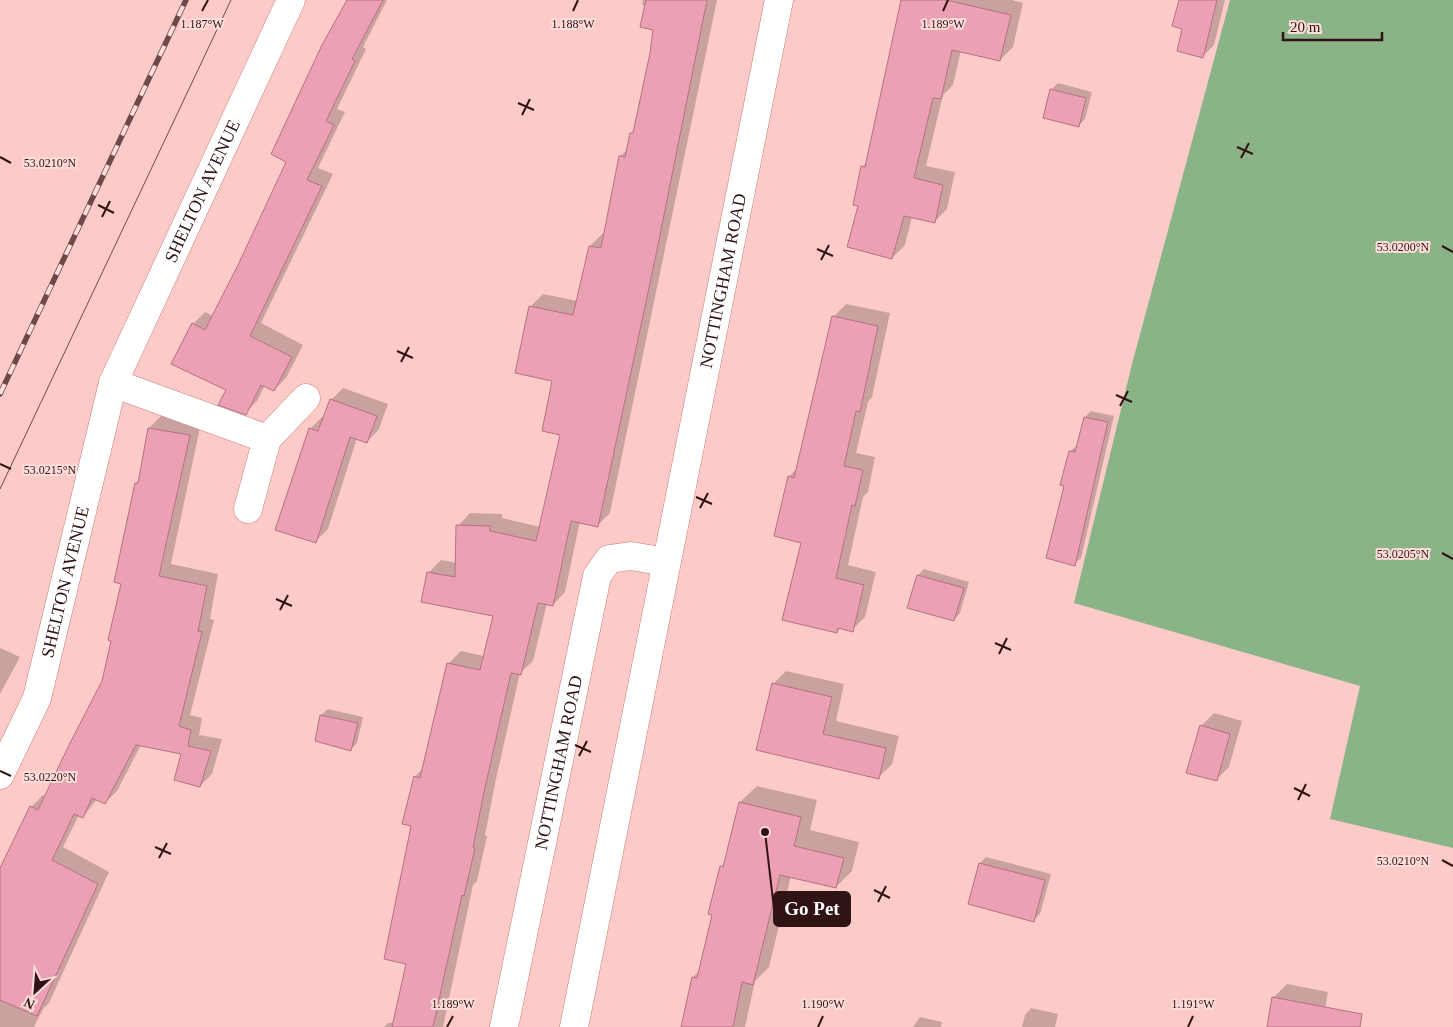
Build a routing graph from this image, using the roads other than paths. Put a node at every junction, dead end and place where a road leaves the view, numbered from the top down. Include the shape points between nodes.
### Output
1 (291, 0) edge
2 (778, 0) edge
3 (113, 383) junction
4 (306, 398) dead end
5 (267, 439) junction
6 (248, 509) dead end
7 (666, 562) junction
8 (0, 775) edge
9 (504, 1027) edge
10 (574, 1027) edge

1 - 3 street, SHELTON AVENUE
2 - 7 street, NOTTINGHAM ROAD
3 - 5 street
3 - 8 street, SHELTON AVENUE via 37,698
4 - 5 street
5 - 6 street
7 - 9 street, NOTTINGHAM ROAD via 631,556 609,559 597,576
7 - 10 street, NOTTINGHAM ROAD

